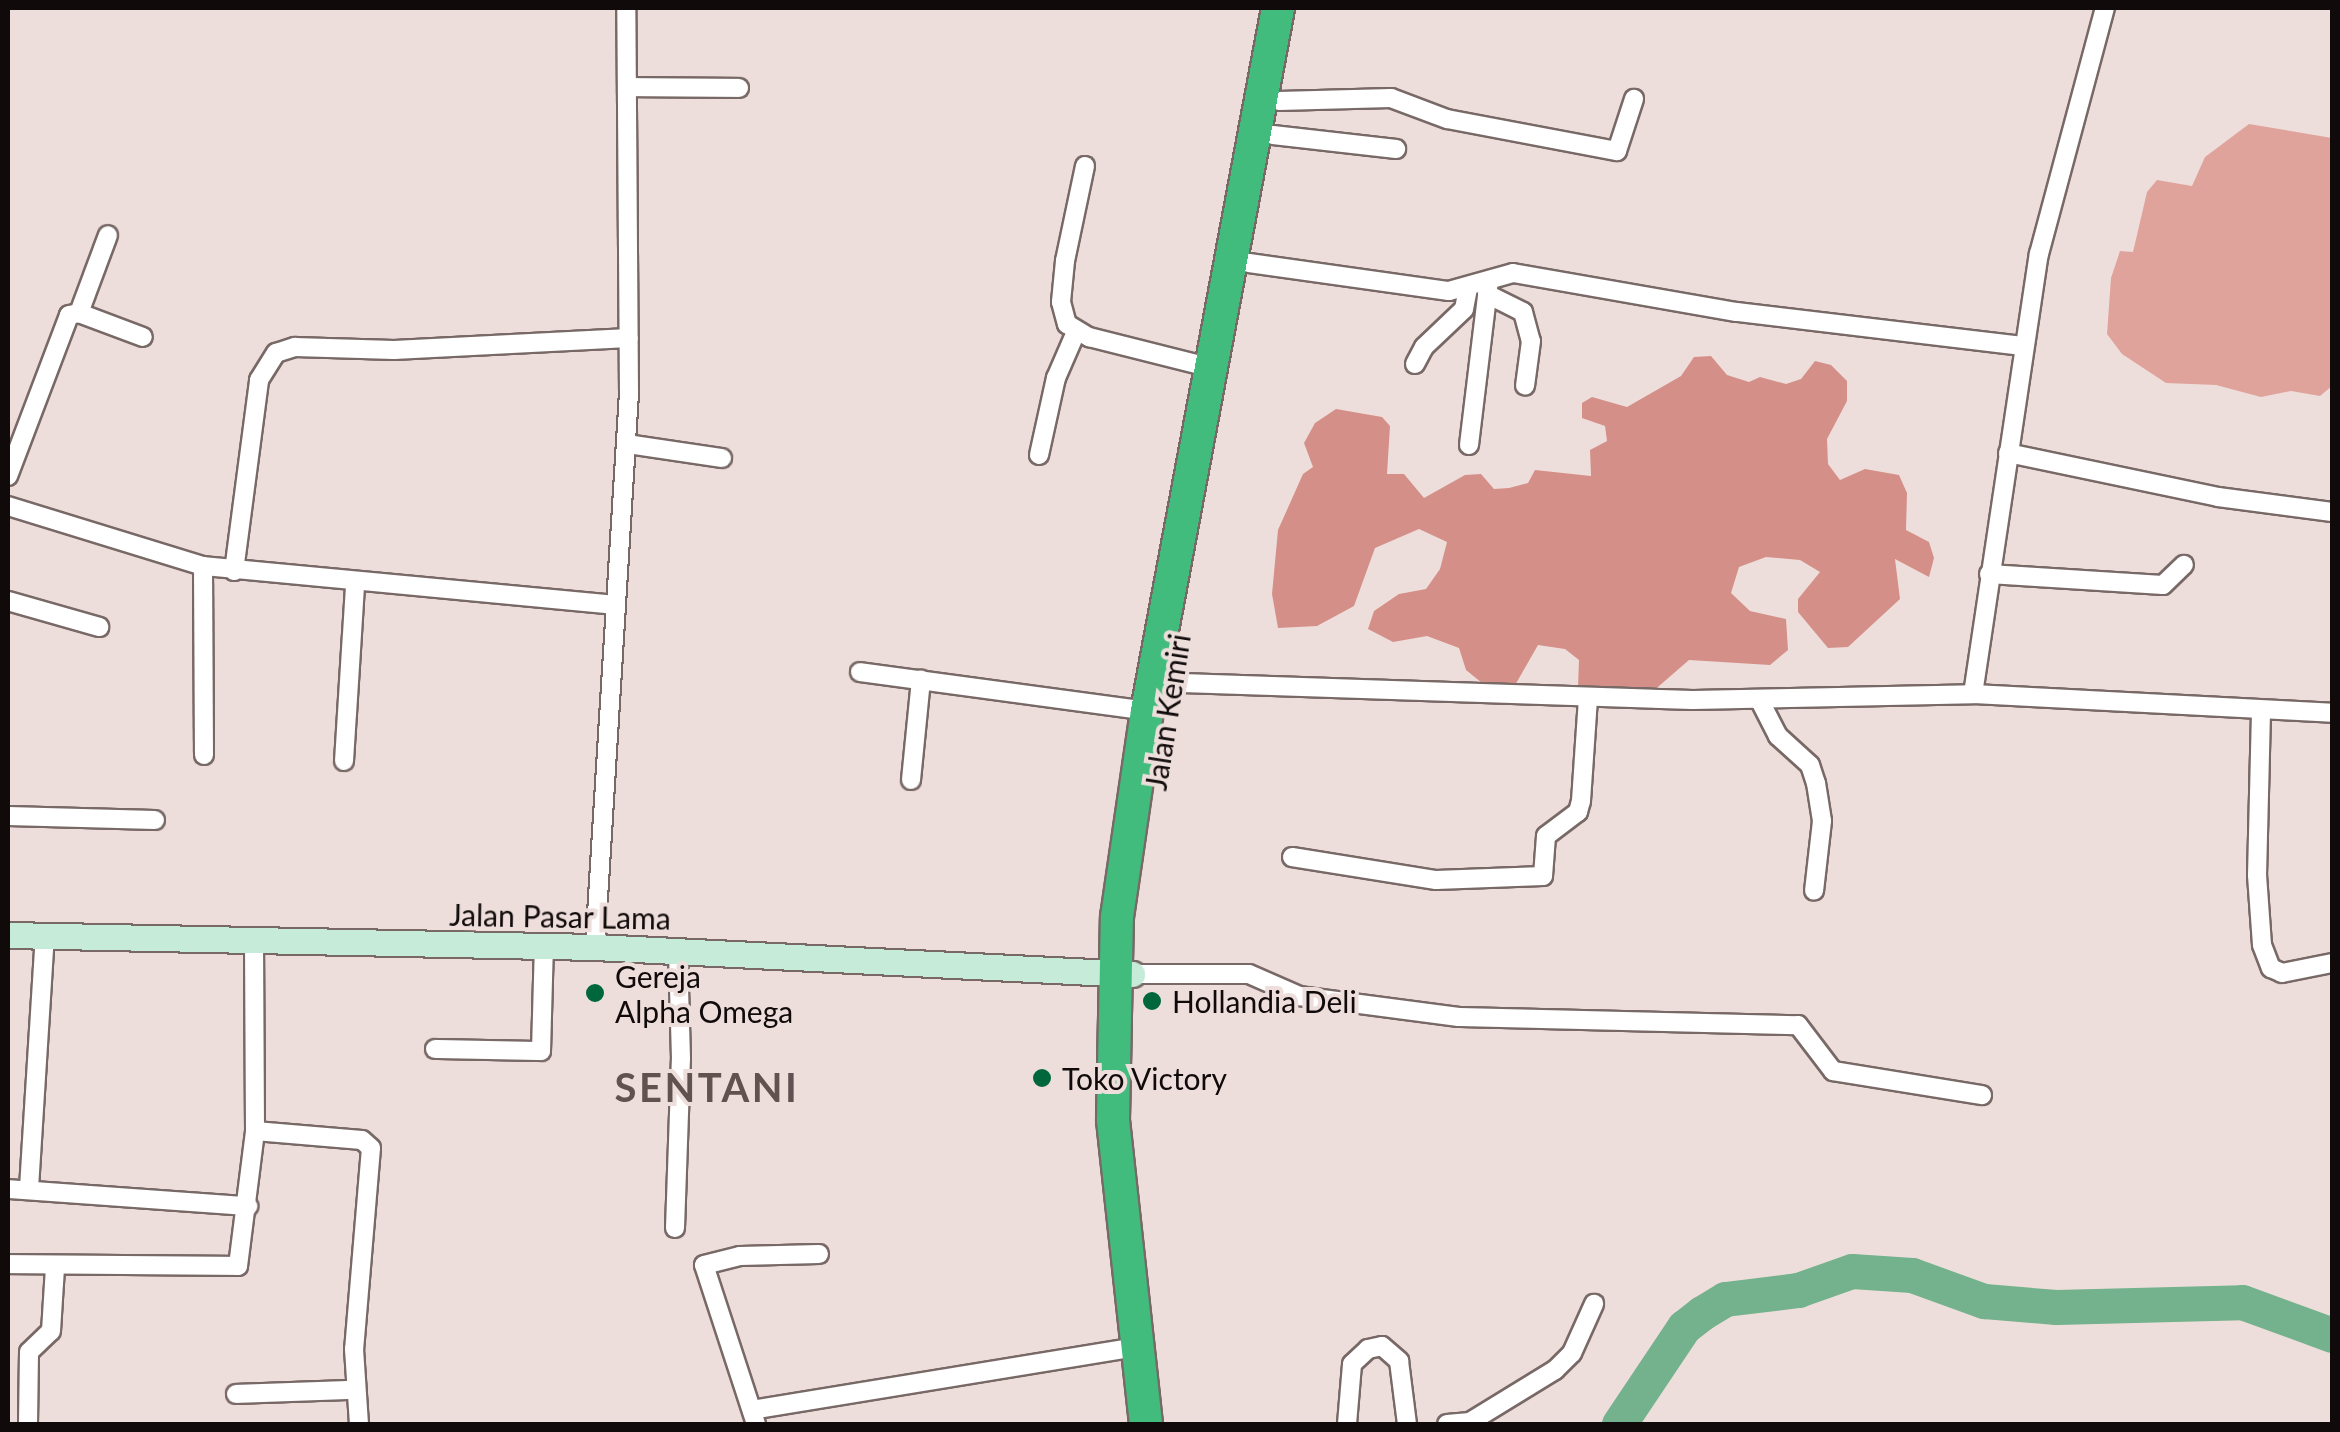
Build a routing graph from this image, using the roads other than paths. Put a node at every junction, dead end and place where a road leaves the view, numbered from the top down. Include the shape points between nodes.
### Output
1 (626, 8) edge
2 (1278, 8) edge
3 (1297, 8) edge
4 (2105, 8) edge
5 (627, 86) junction
6 (739, 88) dead end
7 (1275, 88) junction
8 (1634, 100) dead end
9 (1272, 135) junction
10 (1396, 150) dead end
11 (1085, 166) dead end
12 (108, 235) dead end
13 (1249, 263) junction
14 (1481, 288) junction
15 (79, 313) junction
16 (1076, 332) junction
17 (143, 337) dead end
18 (629, 338) junction
19 (2024, 346) junction
20 (1415, 364) dead end
21 (1212, 368) junction
22 (1525, 386) dead end
23 (627, 444) junction
24 (1469, 446) dead end
25 (2008, 453) junction
26 (1038, 456) dead end
27 (722, 458) dead end
28 (8, 476) edge
29 (8, 506) edge
30 (2332, 512) edge
31 (2184, 565) dead end
32 (203, 566) junction
33 (234, 571) junction
34 (1989, 574) junction
35 (356, 586) junction
36 (8, 601) edge
37 (615, 605) junction
38 (98, 627) dead end
39 (860, 672) dead end
40 (921, 679) junction
41 (1156, 692) junction
42 (1973, 694) junction
43 (1588, 697) junction
44 (1759, 699) junction
45 (2261, 712) junction
46 (2332, 713) edge
47 (204, 755) dead end
48 (344, 761) dead end
49 (912, 780) dead end
50 (8, 816) edge
51 (155, 820) dead end
52 (1292, 858) dead end
53 (1814, 891) dead end
54 (8, 935) edge
55 (45, 935) junction
56 (254, 940) junction
57 (544, 946) junction
58 (595, 948) junction
59 (678, 951) junction
60 (2332, 964) edge
61 (1122, 974) junction
62 (435, 1049) dead end
63 (1982, 1095) dead end
64 (255, 1131) junction
65 (29, 1188) junction
66 (8, 1189) edge
67 (248, 1206) junction
68 (674, 1228) dead end
69 (819, 1254) dead end
70 (8, 1264) edge
71 (55, 1267) junction
72 (1594, 1304) dead end
73 (1136, 1347) junction
74 (352, 1390) junction
75 (236, 1394) dead end
76 (754, 1417) edge
77 (28, 1424) edge
78 (359, 1424) edge
79 (1146, 1424) edge
80 (1165, 1424) edge
81 (1347, 1424) edge
82 (1408, 1424) edge
83 (1447, 1424) edge

1 - 5 street
2 - 7 highway
3 - 7 highway, Jalan Kemiri
4 - 19 street via 2059,165
5 - 6 street
5 - 18 street
7 - 8 street via 1392,98 1447,120 1617,151
7 - 9 highway, Jalan Kemiri
7 - 21 highway, Jalan Kemiri
9 - 10 street
9 - 13 highway, Jalan Kemiri
11 - 16 street via 1061,302
12 - 15 street
13 - 14 street
13 - 41 highway, Jalan Kemiri
14 - 19 street via 1513,273 1772,316
14 - 20 street
14 - 22 street via 1523,312 1531,341
14 - 24 street
15 - 17 street
15 - 28 street via 69,316
16 - 21 street
16 - 26 street via 1056,378
18 - 23 street
18 - 33 street via 394,350 295,347 276,353 259,380
19 - 25 street
21 - 41 highway, Jalan Kemiri
23 - 27 street
23 - 37 street
25 - 30 street via 2218,497
25 - 34 street
29 - 32 street
31 - 34 street via 2163,585
32 - 33 street
32 - 47 street
33 - 35 street
34 - 42 street
35 - 37 street
35 - 48 street
36 - 38 street
37 - 58 street
39 - 40 street
40 - 41 street
40 - 49 street
41 - 43 street
41 - 61 highway, Jalan Kemiri
42 - 44 street
42 - 45 street
43 - 44 street
43 - 52 street via 1581,801 1578,812 1546,836 1543,876 1436,880
44 - 53 street via 1778,736 1810,765 1816,783 1822,821
45 - 46 street
45 - 60 street via 2256,876 2262,945 2282,974
50 - 51 street
54 - 55 street, Jalan Pasar Lama
55 - 56 street, Jalan Pasar Lama
55 - 65 street
56 - 57 street, Jalan Pasar Lama
56 - 64 street
57 - 58 street, Jalan Pasar Lama
57 - 62 street via 542,1051
58 - 59 street, Jalan Pasar Lama
59 - 61 street, Jalan Pasar Lama
59 - 68 street via 682,1059
61 - 63 street via 1248,974 1300,996 1458,1016 1787,1024 1806,1030 1833,1072
61 - 73 highway, Jalan Kemiri via 1113,1120
61 - 80 highway, Jalan Kemiri
64 - 67 street
64 - 74 street via 362,1140 372,1148
65 - 66 street
65 - 67 street
67 - 71 street via 243,1255 235,1267
69 - 76 street via 740,1256 704,1265
70 - 71 street
71 - 77 street via 51,1331 29,1352
72 - 83 street via 1572,1353 1554,1370 1470,1422
73 - 76 street
73 - 79 highway, Jalan Kemiri
74 - 75 street
74 - 78 street
81 - 82 street via 1352,1364 1382,1346 1399,1360

